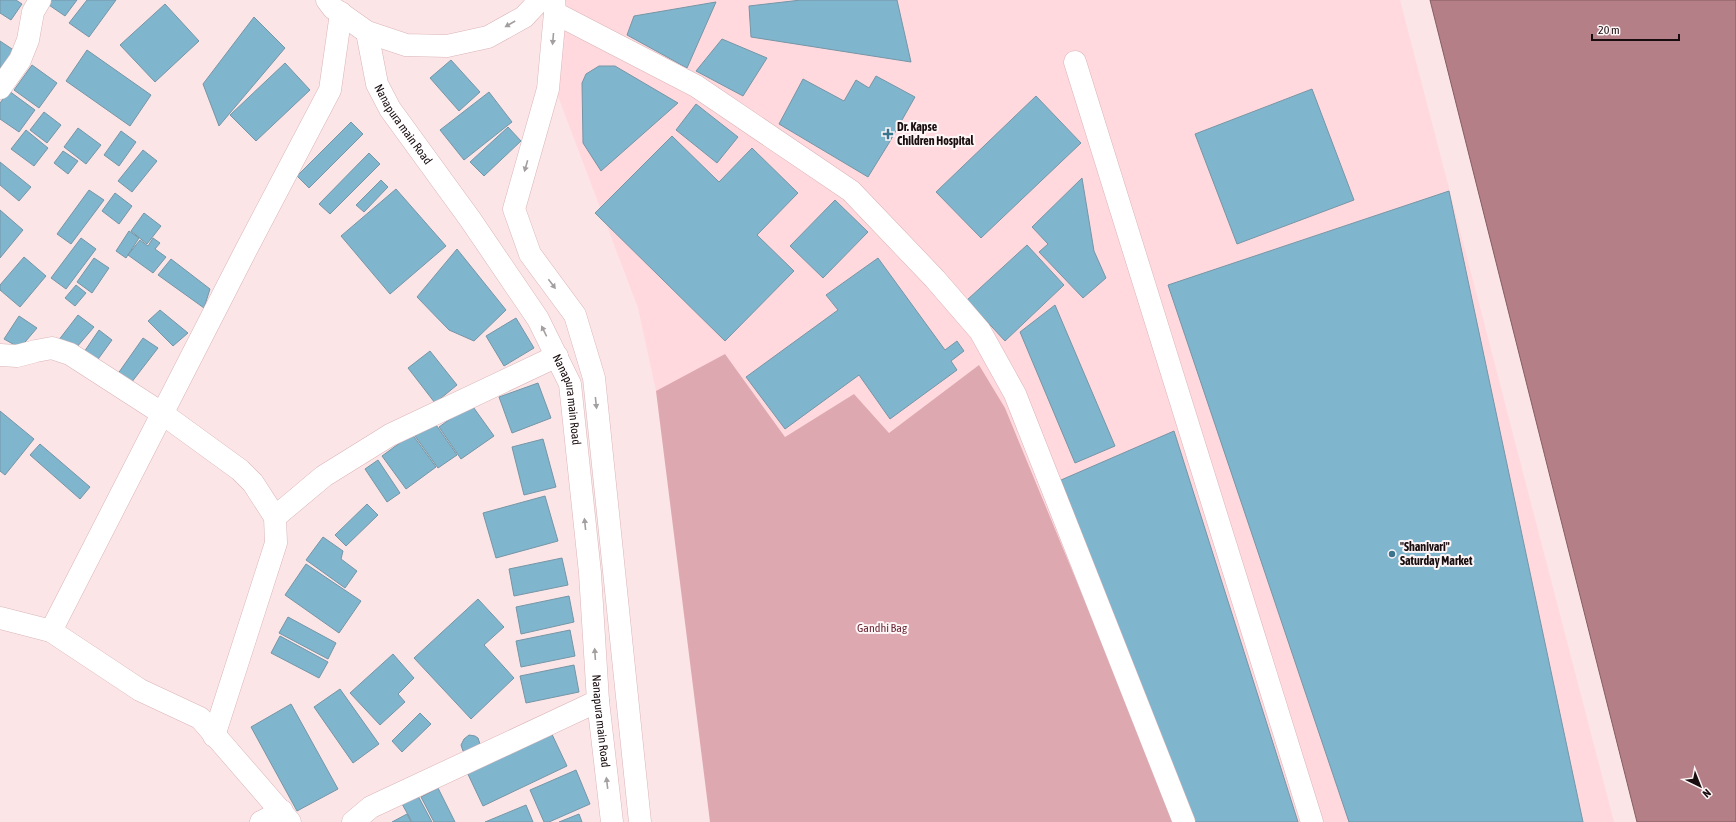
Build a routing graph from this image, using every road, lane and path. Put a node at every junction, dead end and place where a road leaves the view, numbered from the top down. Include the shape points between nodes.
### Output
1 (40, 0) edge
2 (550, 4) edge
3 (334, 7) edge
4 (367, 32) junction
5 (1075, 62) dead end
6 (0, 88) edge
7 (0, 355) edge
8 (557, 356) junction
9 (163, 414) junction
10 (275, 517) junction
11 (0, 618) edge
12 (51, 632) junction
13 (598, 701) junction
14 (214, 736) junction
15 (286, 817) edge
16 (261, 822) edge
17 (353, 822) edge
18 (612, 822) edge
19 (640, 822) edge
20 (1184, 822) edge
21 (1312, 822) edge

1 - 6 street via 33,12 28,40 20,60
2 -> 4 street via 488,37 448,46 406,45
2 -> 19 street, Nanapura main Road via 548,89 514,208 530,254 575,315 594,378
2 - 20 street via 696,86 851,191 935,279 980,331 1015,394
3 - 4 street
3 - 9 street via 330,90
8 -> 4 street, Nanapura main Road via 538,319 470,219 390,110 377,84
5 - 21 street
7 - 9 street via 17,356 52,348 70,354
8 - 10 street via 390,435 324,476
13 -> 8 street, Nanapura main Road via 590,573 570,384
9 - 10 street via 253,483
9 - 12 street
10 - 14 street via 276,543
11 - 12 street
12 - 14 street via 140,690 200,718
13 - 17 street via 371,807
18 -> 13 street, Nanapura main Road
14 - 15 street
15 - 16 street

